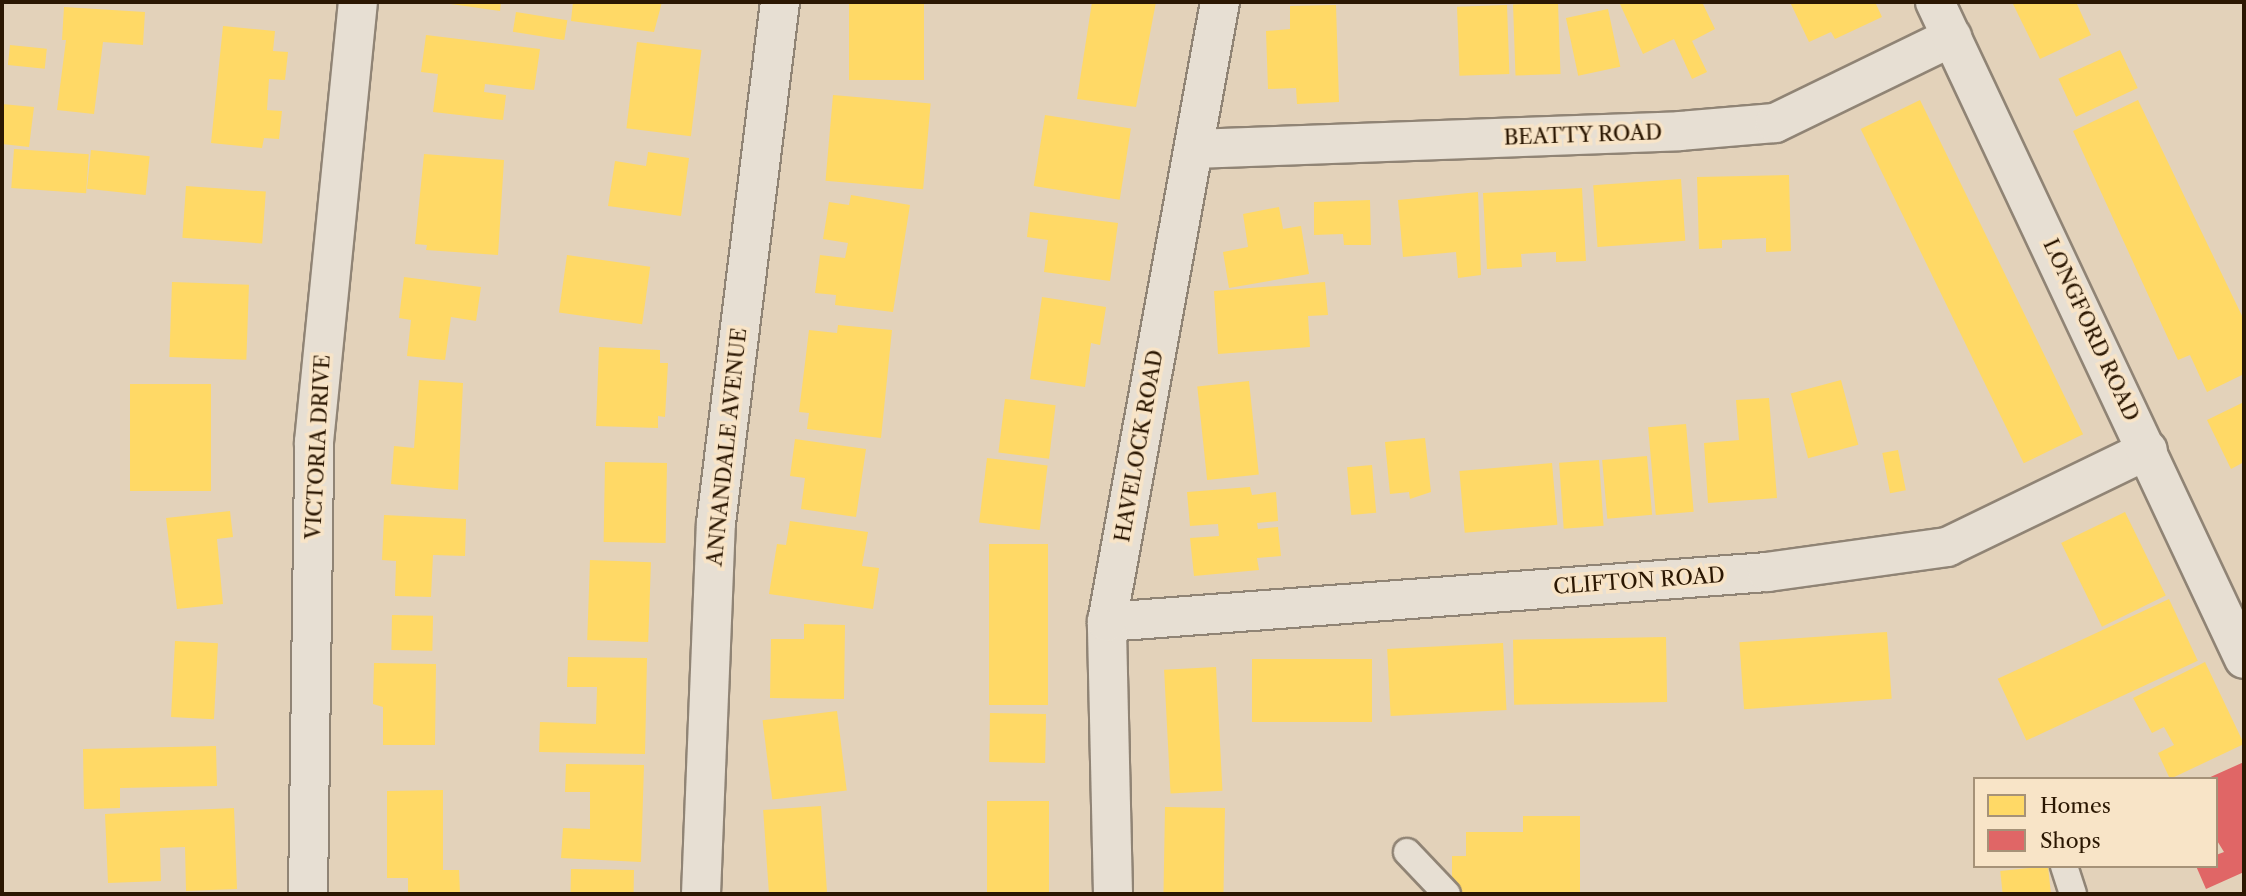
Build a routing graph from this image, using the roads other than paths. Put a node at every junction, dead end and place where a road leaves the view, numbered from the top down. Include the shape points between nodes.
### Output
1 (358, 2) edge
2 (780, 2) edge
3 (1220, 2) edge
4 (1935, 2) edge
5 (1952, 37) junction
6 (1194, 149) junction
7 (2148, 450) junction
8 (1107, 622) junction
9 (2244, 659) edge
10 (1407, 852) dead end
11 (2065, 868) edge
12 (308, 894) edge
13 (701, 894) edge
14 (1113, 894) edge
15 (1447, 894) edge
16 (2074, 894) edge

1 - 12 street, VICTORIA DRIVE via 314,442
2 - 13 street, ANNANDALE AVENUE via 716,523
3 - 6 street, HAVELOCK ROAD
4 - 5 street, LONGFORD ROAD
5 - 6 street, BEATTY ROAD via 1775,122 1680,131
5 - 7 street, LONGFORD ROAD
6 - 8 street, HAVELOCK ROAD
7 - 8 street, CLIFTON ROAD via 1947,547 1767,572
7 - 9 street, LONGFORD ROAD
8 - 14 street, HAVELOCK ROAD
10 - 15 lane
11 - 16 lane

